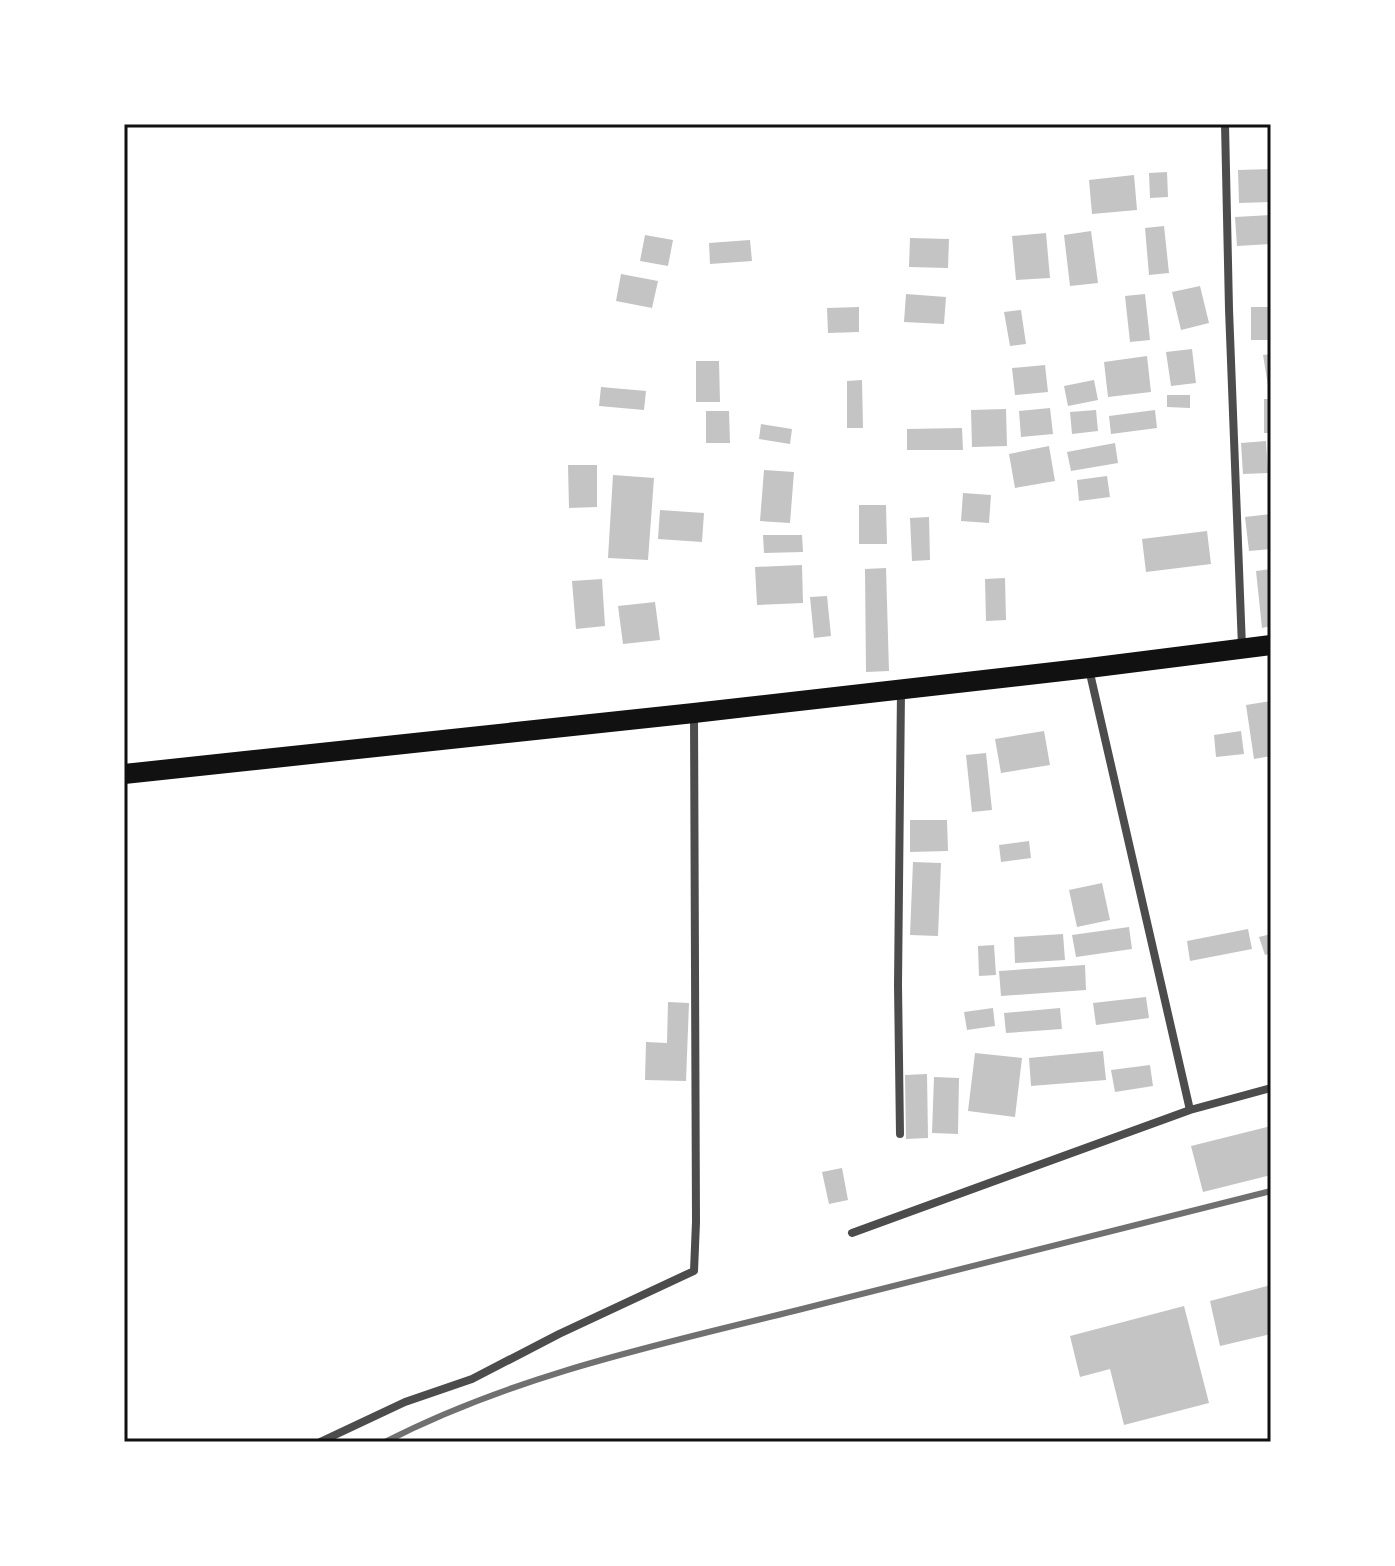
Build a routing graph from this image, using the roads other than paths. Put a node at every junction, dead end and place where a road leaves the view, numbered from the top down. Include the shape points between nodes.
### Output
1 (1225, 124) edge
2 (1271, 645) edge
3 (1242, 648) junction
4 (1089, 668) junction
5 (901, 689) junction
6 (694, 713) junction
7 (124, 774) edge
8 (1271, 1088) edge
9 (1190, 1110) junction
10 (900, 1134) dead end
11 (852, 1233) dead end
12 (320, 1442) edge

1 - 3 street
2 - 3 main road
3 - 4 main road
4 - 5 main road
4 - 9 street
5 - 6 main road
5 - 10 street
6 - 7 main road
6 - 12 street via 694,1271 472,1379 405,1402
8 - 9 street
9 - 11 street

